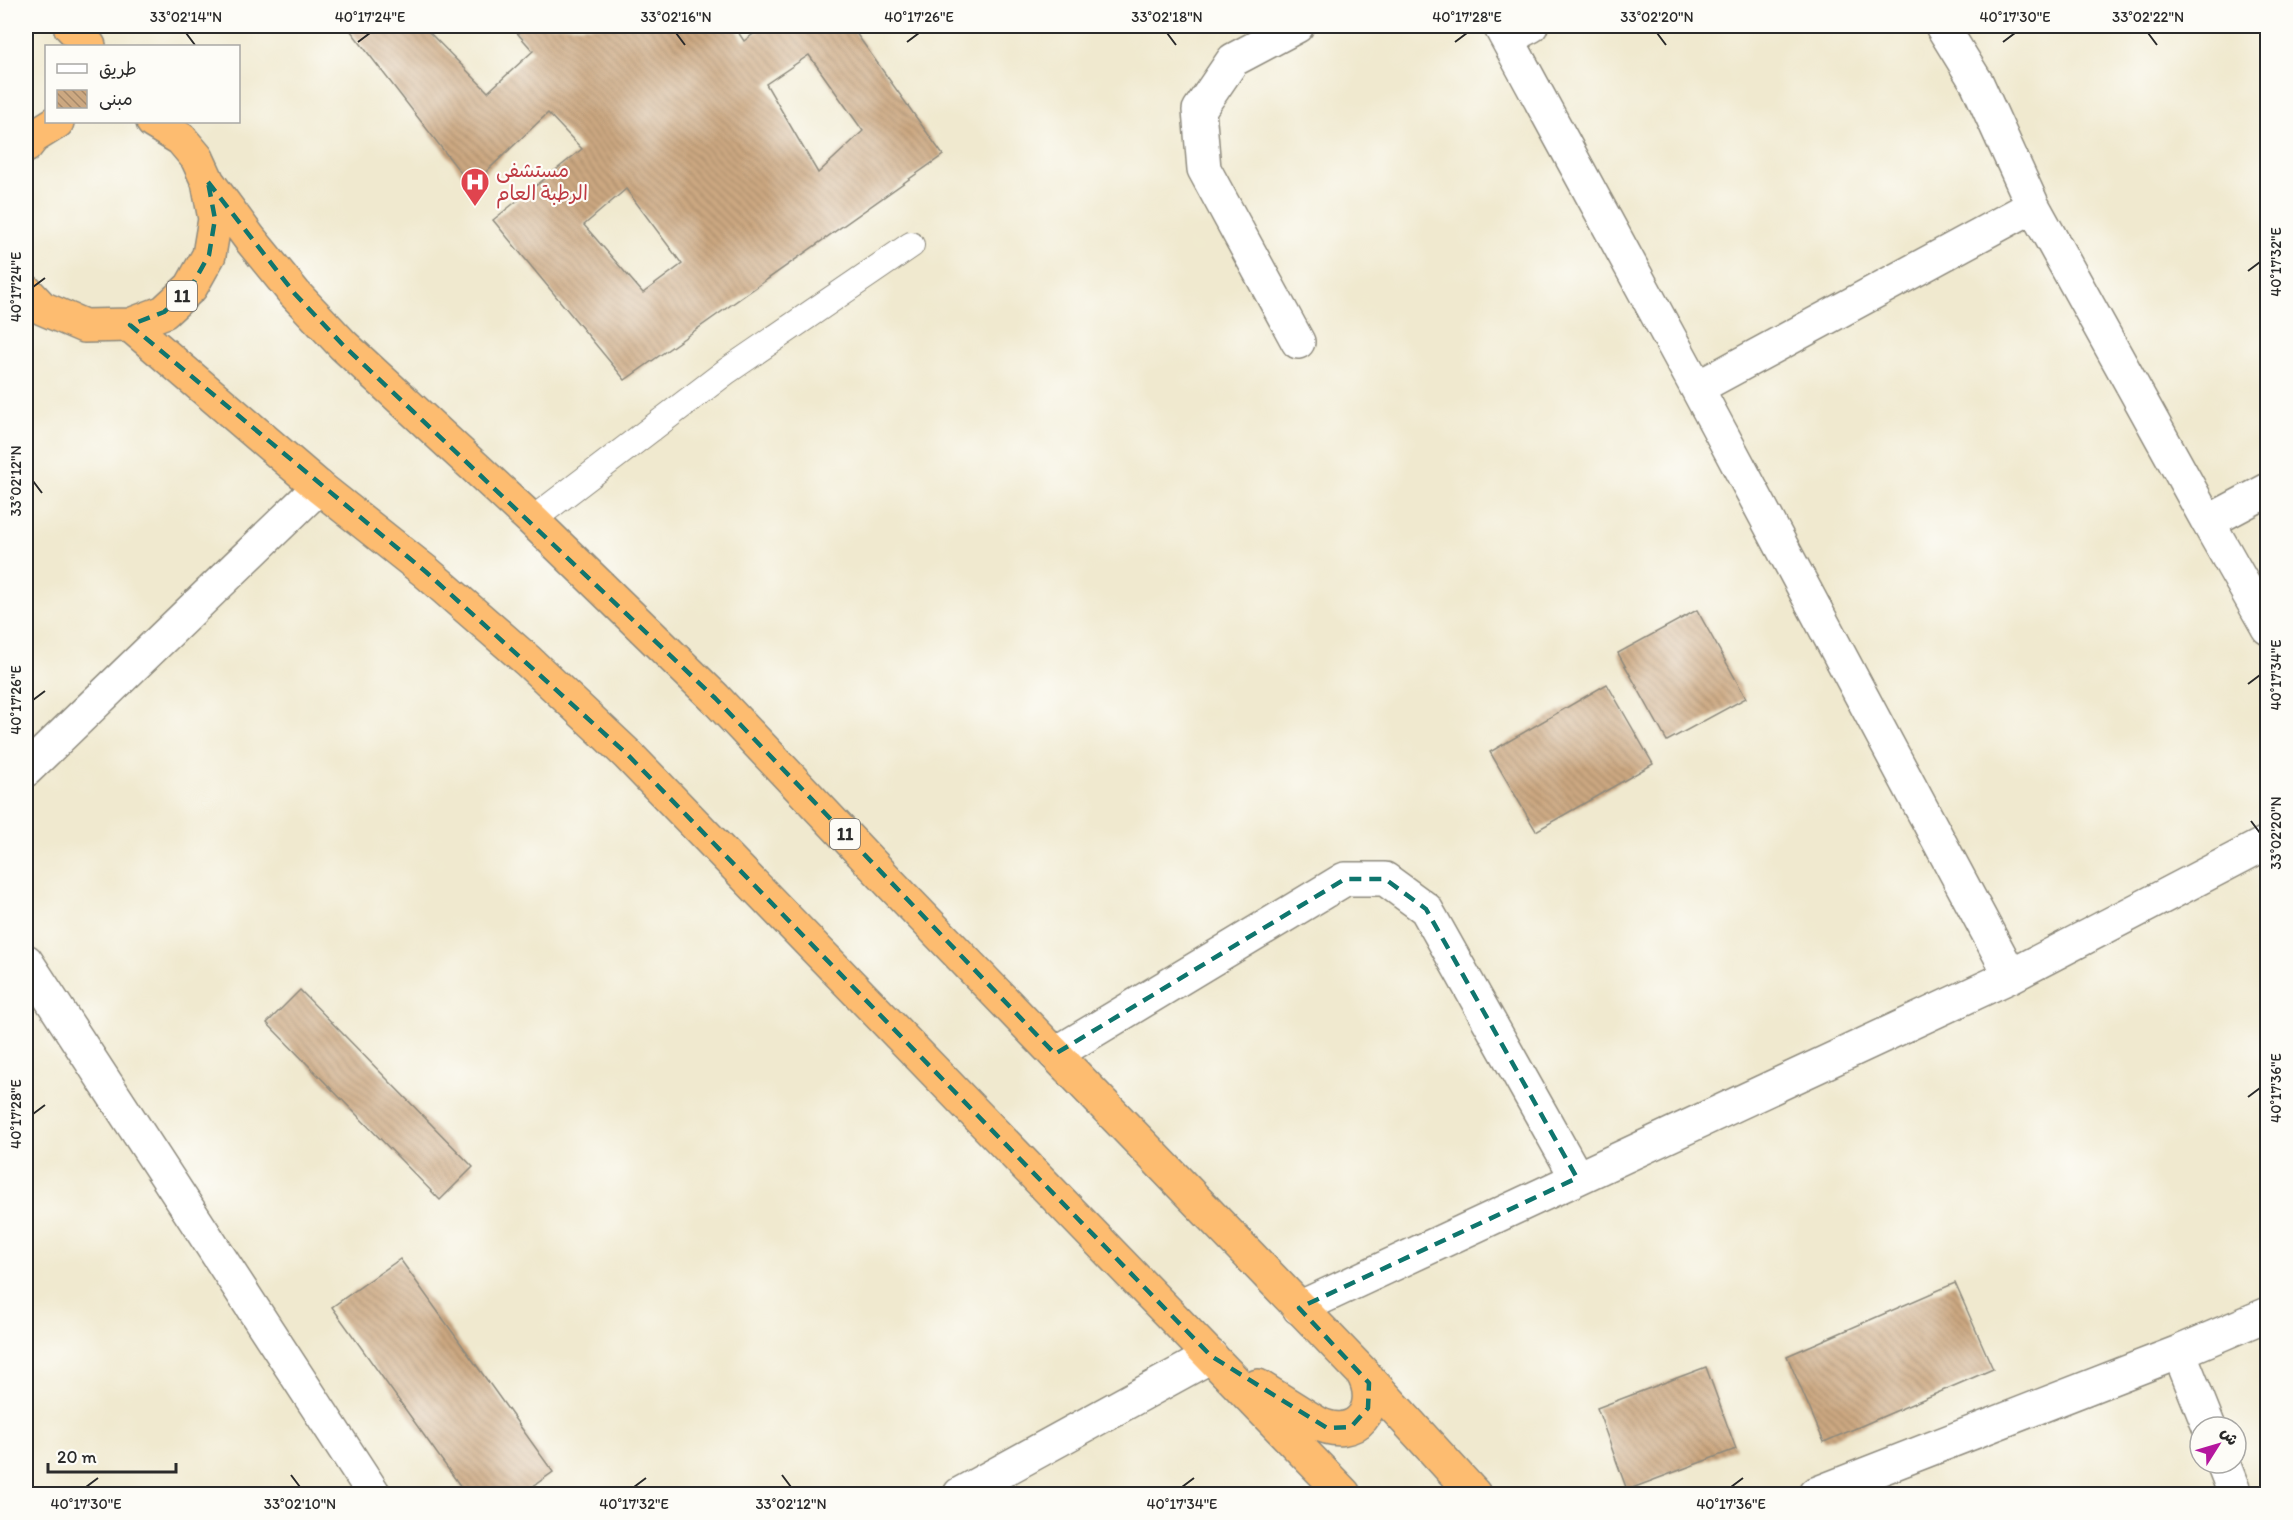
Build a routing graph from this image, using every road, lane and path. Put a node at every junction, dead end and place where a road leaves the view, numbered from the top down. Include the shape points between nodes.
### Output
1 (70, 26) edge
2 (1297, 26) edge
3 (1942, 26) edge
4 (1513, 30) edge
5 (88, 45) edge
6 (55, 123) edge
7 (158, 123) edge
8 (26, 146) edge
9 (208, 182) junction
10 (2033, 206) junction
11 (911, 244) dead end
12 (26, 291) edge
13 (130, 326) junction
14 (1298, 342) dead end
15 (1697, 388) junction
16 (319, 487) junction
17 (2268, 490) edge
18 (532, 520) junction
19 (2208, 522) junction
20 (2268, 628) edge
21 (26, 770) edge
22 (2268, 842) edge
23 (26, 961) edge
24 (2011, 976) junction
25 (1055, 1054) junction
26 (1576, 1178) junction
27 (1299, 1308) junction
28 (2268, 1314) edge
29 (2179, 1352) junction
30 (1211, 1356) junction
31 (1362, 1372) junction
32 (2204, 1415) edge
33 (2228, 1475) edge
34 (374, 1494) edge
35 (960, 1494) edge
36 (1344, 1494) edge
37 (1474, 1494) edge
38 (1815, 1494) edge
39 (2235, 1494) edge

1 - 5 highway
2 - 14 street via 1233,60 1198,110 1204,170
3 - 10 street via 1977,83
4 - 15 street
6 - 8 highway
7 - 9 highway, 11 via 192,152
9 - 13 highway, 11 via 215,219 209,255 191,287 164,312
9 - 18 highway, 11 via 295,294 343,345
10 - 15 street
10 - 19 street
11 - 18 lane via 727,371
12 - 13 highway, 11 via 42,308 84,326
13 - 16 highway
15 - 24 street
16 - 21 street
16 - 30 highway via 426,572 628,755
17 - 19 street
18 - 25 highway, 11 via 715,698
19 - 20 street
22 - 24 street
23 - 34 street
24 - 26 street
25 - 26 street via 1346,879 1385,879 1426,909
25 - 27 highway, 11
26 - 27 street
27 - 31 highway, 11
28 - 29 street
29 - 32 street
29 - 38 street
30 - 31 highway via 1317,1423 1339,1430 1362,1419 1368,1408 1369,1383
30 - 35 street
30 - 36 highway
31 - 37 highway, 11
33 - 39 street

